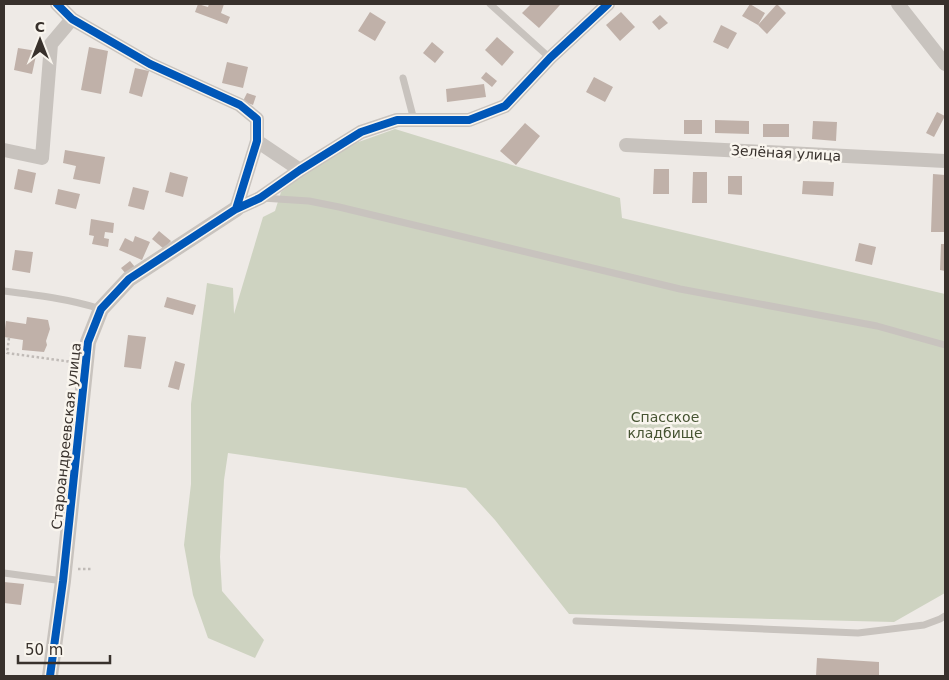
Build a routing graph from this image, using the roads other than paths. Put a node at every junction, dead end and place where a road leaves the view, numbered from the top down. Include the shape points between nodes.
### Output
1 (57, 4) edge
2 (490, 4) edge
3 (608, 4) edge
4 (898, 4) edge
5 (72, 19) junction
6 (550, 58) junction
7 (945, 64) edge
8 (403, 78) dead end
9 (414, 120) junction
10 (257, 141) junction
11 (626, 146) dead end
12 (4, 150) edge
13 (945, 161) edge
14 (300, 170) junction
15 (260, 198) junction
16 (236, 209) junction
17 (4, 291) edge
18 (101, 309) junction
19 (945, 345) edge
20 (4, 573) edge
21 (64, 581) junction
22 (945, 616) edge
23 (576, 621) dead end
24 (50, 676) edge

1 - 5 street
2 - 6 lane
3 - 6 street
4 - 7 street
5 - 10 street via 150,64 240,105 257,119
5 - 12 street via 51,44 42,158
6 - 9 street via 506,106 469,120
8 - 9 lane
9 - 14 street via 397,120 361,132
10 - 14 street
10 - 16 street
11 - 13 street, Зелёная улица
14 - 15 street
15 - 16 street
15 - 19 lane via 339,207 680,289 877,326
16 - 18 street, Староандреевская улица via 129,279
17 - 18 lane via 48,296
18 - 21 street, Староандреевская улица via 88,342
20 - 21 lane
21 - 24 street, Староандреевская улица
22 - 23 lane via 924,624 858,632

